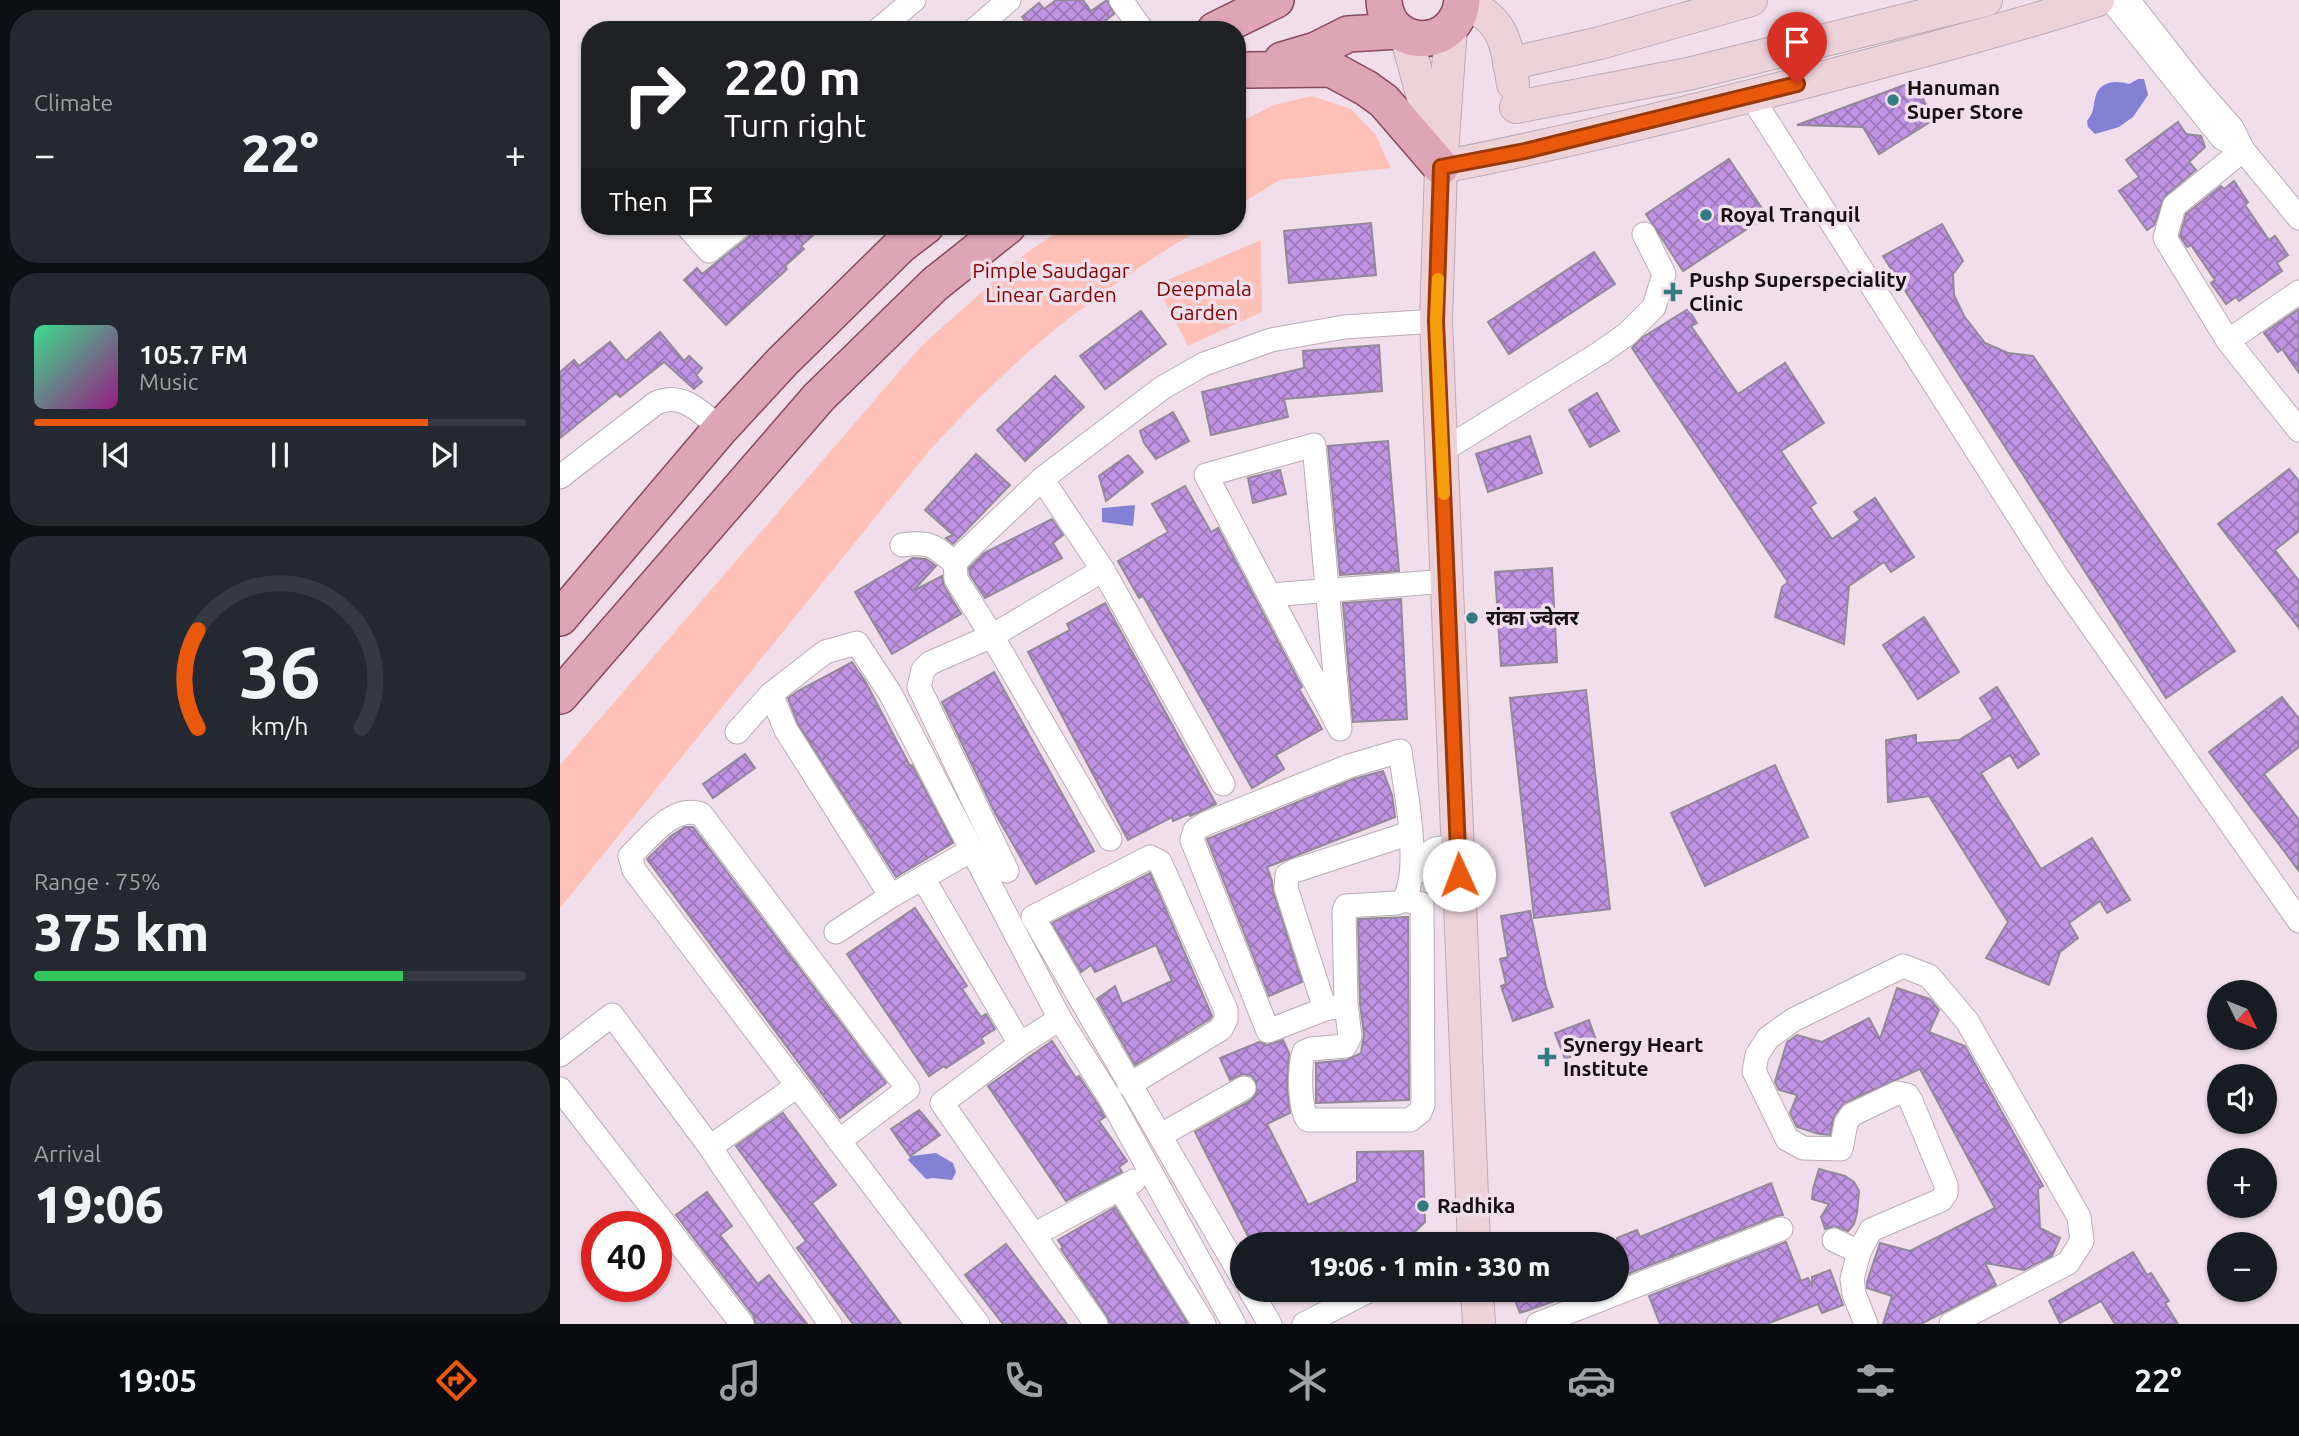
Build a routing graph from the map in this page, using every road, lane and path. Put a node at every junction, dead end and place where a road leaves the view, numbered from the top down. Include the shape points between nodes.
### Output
1 (914, 0) edge
2 (1009, 0) edge
3 (1121, 0) edge
4 (1276, 0) edge
5 (1384, 0) edge
6 (1751, 0) edge
7 (1986, 0) edge
8 (2098, 0) edge
9 (2111, 0) edge
10 (2128, 0) edge
11 (1458, 10) edge
12 (889, 21) edge
13 (984, 21) edge
14 (1136, 21) edge
15 (1233, 21) edge
16 (1403, 33) junction
17 (1510, 64) junction
18 (1246, 72) edge
19 (1246, 73) edge
20 (1751, 96) junction
21 (1516, 107) junction
22 (2243, 150) junction
23 (1525, 151) junction
24 (1441, 167) junction
25 (2299, 218) edge
26 (1644, 234) dead end
27 (695, 235) edge
28 (729, 235) edge
29 (914, 235) edge
30 (997, 235) edge
31 (2299, 292) edge
32 (1436, 321) junction
33 (2228, 341) junction
34 (721, 428) junction
35 (2299, 430) edge
36 (1442, 451) junction
37 (560, 478) edge
38 (1042, 479) junction
39 (902, 545) dead end
40 (955, 563) junction
41 (1104, 569) junction
42 (1447, 581) junction
43 (1325, 591) junction
44 (1269, 596) junction
45 (560, 618) edge
46 (992, 636) junction
47 (771, 694) junction
48 (560, 696) edge
49 (737, 732) dead end
50 (1223, 784) dead end
51 (1410, 833) junction
52 (1110, 839) dead end
53 (972, 850) junction
54 (1459, 861) junction
55 (1413, 864) junction
56 (1007, 871) dead end
57 (923, 878) junction
58 (891, 896) junction
59 (1404, 900) junction
60 (2299, 921) edge
61 (836, 932) dead end
62 (1336, 1007) junction
63 (1060, 1020) junction
64 (1020, 1044) junction
65 (560, 1055) edge
66 (1129, 1085) junction
67 (797, 1086) junction
68 (1244, 1088) dead end
69 (560, 1089) edge
70 (1161, 1135) junction
71 (839, 1141) junction
72 (710, 1147) junction
73 (1149, 1173) junction
74 (1120, 1189) junction
75 (1781, 1229) dead end
76 (1469, 1232) edge
77 (1035, 1234) junction
78 (1834, 1240) dead end
79 (1859, 1252) junction
80 (1230, 1256) edge
81 (1257, 1302) edge
82 (1347, 1302) edge
83 (1478, 1302) edge
84 (741, 1324) edge
85 (830, 1324) edge
86 (978, 1324) edge
87 (1096, 1324) edge
88 (1204, 1324) edge
89 (1234, 1324) edge
90 (1270, 1324) edge
91 (1304, 1324) edge
92 (1479, 1324) edge
93 (1538, 1324) edge
94 (1867, 1324) edge
95 (1951, 1324) edge

1 - 12 street
2 - 13 street
3 - 14 street
4 - 15 main road
5 - 16 main road via 1386,13
6 - 17 street
7 - 21 street via 1688,74
8 - 20 street via 2004,30
9 - 22 street via 2221,138
10 - 22 street via 2232,128
11 - 16 main road via 1438,36 1422,39
11 - 17 street via 1487,16 1499,28
11 - 24 street
16 - 18 main road via 1348,34 1316,50
16 - 24 street
17 - 21 street
19 - 24 main road via 1331,69 1384,101
20 - 23 street
20 - 60 street via 2056,575
21 - 23 street
22 - 25 street
22 - 33 street via 2174,206 2165,238
23 - 24 street
24 - 32 street
26 - 36 street via 1664,274 1654,307 1600,353
27 - 28 street via 709,251
29 - 34 main road via 802,342
30 - 48 main road via 935,284 819,397
31 - 33 street
32 - 36 street
32 - 38 street via 1283,337 1204,364 1162,387
33 - 35 street
34 - 37 street via 683,401 669,397
34 - 45 main road
36 - 42 street
38 - 40 street
38 - 41 street
39 - 40 street via 923,542
40 - 46 street via 956,579
41 - 46 street
41 - 50 street
42 - 43 street
42 - 54 street
43 - 44 street
43 - 44 street via 1340,729
43 - 44 street via 1314,445 1206,475
46 - 52 street
46 - 56 street via 930,663 919,687
47 - 49 street
47 - 53 street via 825,652 858,643 890,692
47 - 58 street via 786,730
51 - 55 street
51 - 62 street via 1287,875 1286,888
51 - 62 street via 1400,751 1349,766 1195,830 1192,840 1268,1031
53 - 57 street
53 - 63 street
54 - 55 street via 1435,849
54 - 76 street
55 - 59 street
57 - 58 street
57 - 64 street
58 - 61 street
59 - 62 street via 1346,906
59 - 62 street via 1422,904 1423,1105 1414,1118 1314,1121 1305,1117 1304,1052 1345,1046 1350,1036
63 - 64 street
63 - 73 street via 1110,1098
64 - 77 street via 942,1103
65 - 72 street via 612,1015
66 - 66 street via 1032,917 1150,856 1160,862 1226,1019 1221,1028
66 - 70 street
67 - 71 street
67 - 71 street via 634,870 631,856 679,812 701,814 908,1089
67 - 72 street
68 - 70 street
69 - 84 street
70 - 80 street
71 - 86 street
72 - 85 street
73 - 74 street
73 - 89 street
74 - 77 street
74 - 88 street
75 - 93 street
77 - 87 street
78 - 79 street
79 - 94 street via 1852,1279
79 - 95 street via 1871,1230 1946,1194 1911,1101 1897,1093 1851,1115 1841,1149 1803,1148 1787,1139 1754,1071 1756,1055 1768,1038 1793,1020 1903,966 1929,976 1967,1021 2079,1217 2082,1241 2068,1263
81 - 90 street
82 - 91 street
83 - 92 street

